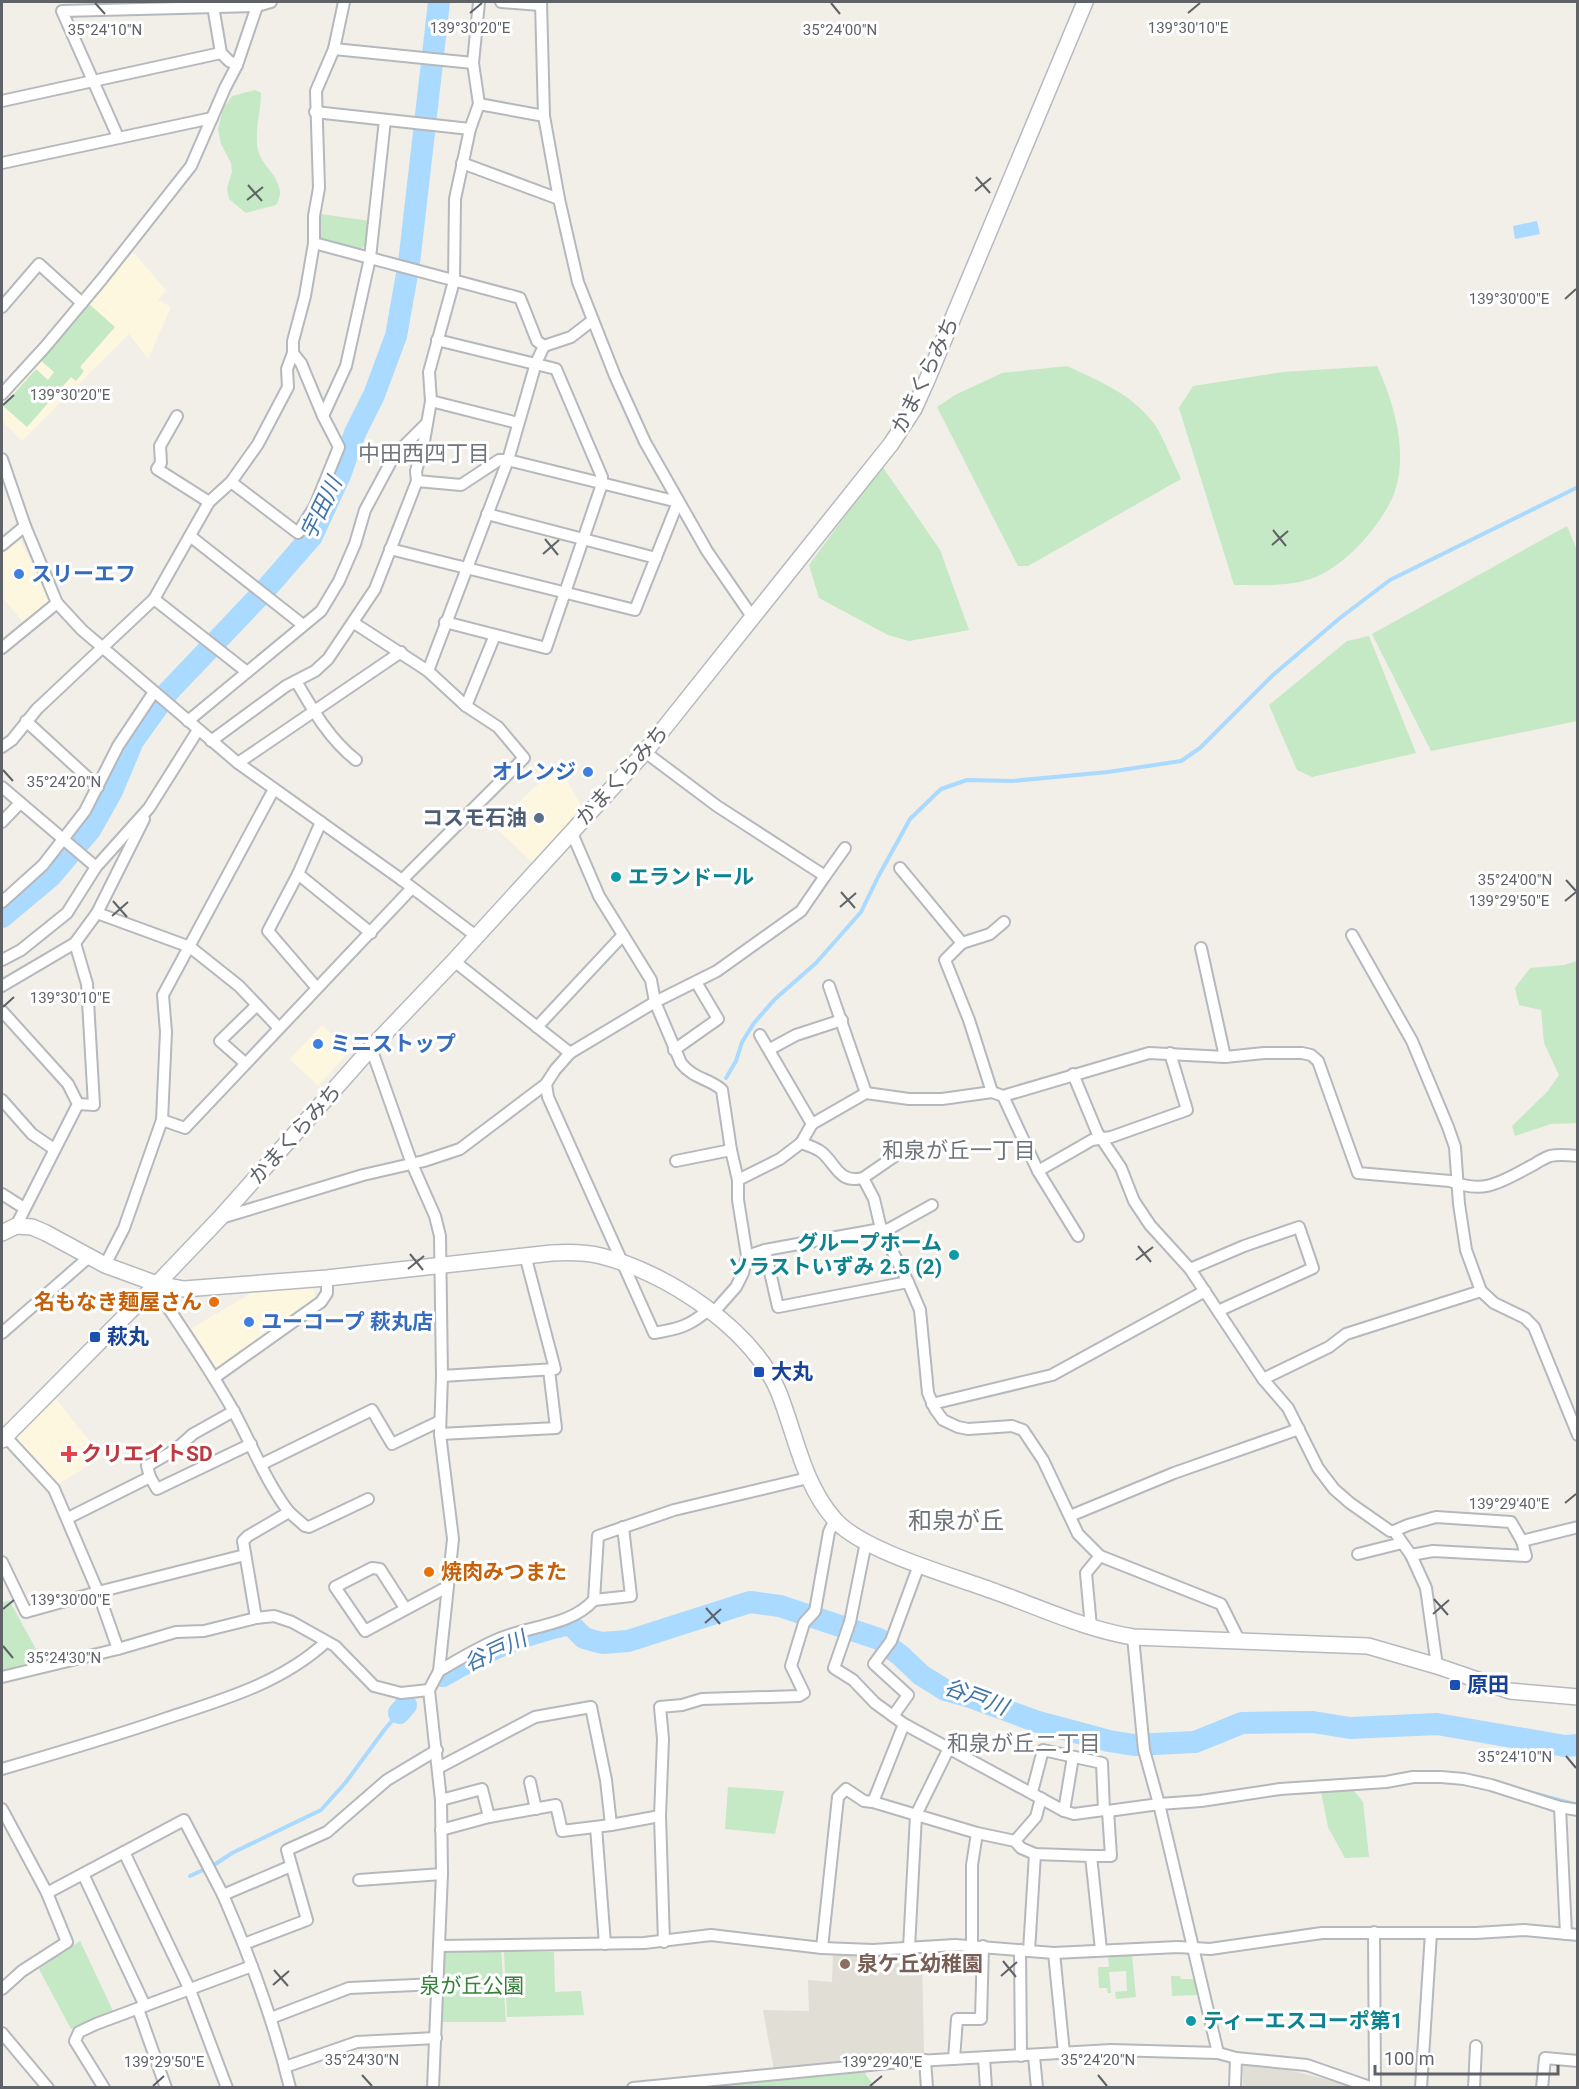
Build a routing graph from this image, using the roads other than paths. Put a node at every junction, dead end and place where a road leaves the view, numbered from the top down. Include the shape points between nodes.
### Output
1 (271, 2) edge
2 (344, 2) edge
3 (479, 2) edge
4 (501, 2) edge
5 (1085, 2) edge
6 (214, 4) edge
7 (541, 4) edge
8 (108, 5) edge
9 (257, 6) junction
10 (334, 49) junction
11 (221, 53) junction
12 (473, 63) junction
13 (237, 65) junction
14 (92, 80) junction
15 (2, 101) edge
16 (479, 104) junction
17 (315, 112) junction
18 (544, 116) junction
19 (212, 118) junction
20 (385, 120) junction
21 (470, 129) junction
22 (118, 137) junction
23 (2, 163) edge
24 (462, 164) junction
25 (559, 199) junction
26 (314, 243) junction
27 (370, 258) junction
28 (454, 281) junction
29 (82, 303) junction
30 (2, 307) edge
31 (593, 320) junction
32 (437, 340) junction
33 (544, 346) junction
34 (293, 353) junction
35 (536, 363) junction
36 (2, 394) edge
37 (431, 401) junction
38 (177, 416) dead end
39 (323, 416) junction
40 (427, 423) junction
41 (518, 423) junction
42 (2, 459) edge
43 (508, 460) junction
44 (417, 481) junction
45 (231, 482) junction
46 (602, 484) junction
47 (209, 502) junction
48 (678, 502) junction
49 (487, 514) junction
50 (25, 525) junction
51 (190, 536) junction
52 (583, 540) junction
53 (2, 545) edge
54 (390, 549) junction
55 (656, 558) junction
56 (466, 569) junction
57 (565, 594) junction
58 (154, 599) junction
59 (57, 603) junction
60 (753, 618) junction
61 (446, 622) junction
62 (354, 623) junction
63 (303, 625) junction
64 (495, 635) junction
65 (2, 648) edge
66 (103, 648) junction
67 (401, 652) junction
68 (428, 670) junction
69 (247, 672) junction
70 (296, 681) junction
71 (155, 692) junction
72 (466, 706) junction
73 (314, 711) junction
74 (26, 721) junction
75 (188, 721) junction
76 (198, 730) junction
77 (211, 741) junction
78 (2, 747) edge
79 (645, 752) junction
80 (356, 760) dead end
81 (238, 763) junction
82 (2, 787) edge
83 (98, 787) junction
84 (274, 789) junction
85 (21, 803) junction
86 (149, 808) junction
87 (2, 822) edge
88 (321, 822) junction
89 (571, 831) junction
90 (64, 840) junction
91 (845, 848) dead end
92 (96, 867) junction
93 (900, 868) dead end
94 (298, 874) junction
95 (825, 876) junction
96 (402, 880) junction
97 (412, 888) junction
98 (2, 902) edge
99 (97, 912) junction
100 (1005, 922) dead end
101 (371, 933) junction
102 (623, 935) junction
103 (1352, 935) dead end
104 (476, 936) junction
105 (962, 943) junction
106 (75, 944) junction
107 (190, 947) junction
108 (1201, 948) dead end
109 (2, 960) edge
110 (454, 961) junction
111 (696, 982) junction
112 (829, 986) dead end
113 (2, 987) edge
114 (316, 987) junction
115 (655, 1002) junction
116 (256, 1005) junction
117 (2, 1011) edge
118 (842, 1020) junction
119 (278, 1027) junction
120 (537, 1027) junction
121 (760, 1035) dead end
122 (371, 1048) junction
123 (674, 1050) junction
124 (770, 1050) junction
125 (570, 1053) junction
126 (1170, 1053) junction
127 (1225, 1057) junction
128 (245, 1063) junction
129 (1073, 1074) junction
130 (546, 1084) junction
131 (866, 1093) junction
132 (998, 1094) junction
133 (2, 1100) edge
134 (78, 1104) junction
135 (162, 1120) junction
136 (812, 1124) junction
137 (1101, 1138) junction
138 (801, 1143) junction
139 (54, 1149) junction
140 (731, 1150) junction
141 (895, 1156) dead end
142 (1578, 1156) edge
143 (676, 1161) dead end
144 (412, 1164) junction
145 (1038, 1171) junction
146 (863, 1178) junction
147 (738, 1180) junction
148 (1459, 1184) junction
149 (2, 1194) edge
150 (932, 1205) dead end
151 (24, 1208) junction
152 (220, 1218) junction
153 (9, 1229) edge
154 (881, 1229) junction
155 (1078, 1236) dead end
156 (765, 1250) junction
157 (525, 1255) junction
158 (747, 1256) junction
159 (89, 1257) junction
160 (621, 1262) junction
161 (105, 1265) junction
162 (441, 1265) junction
163 (1190, 1269) junction
164 (327, 1278) junction
165 (908, 1282) junction
166 (157, 1284) junction
167 (1205, 1291) junction
168 (1481, 1291) junction
169 (165, 1303) dead end
170 (1218, 1311) junction
171 (711, 1312) junction
172 (2, 1333) edge
173 (549, 1370) junction
174 (442, 1376) junction
175 (214, 1378) junction
176 (1263, 1379) junction
177 (932, 1404) junction
178 (234, 1411) junction
179 (440, 1421) junction
180 (1299, 1429) junction
181 (440, 1434) junction
182 (1578, 1435) edge
183 (3, 1438) edge
184 (251, 1444) junction
185 (262, 1464) junction
186 (150, 1477) junction
187 (808, 1478) junction
188 (368, 1499) dead end
189 (289, 1512) junction
190 (1070, 1516) junction
191 (68, 1518) junction
192 (835, 1520) junction
193 (623, 1527) junction
194 (1578, 1527) edge
195 (1394, 1532) junction
196 (1522, 1541) junction
197 (866, 1542) junction
198 (1402, 1543) junction
199 (1358, 1554) dead end
200 (245, 1555) junction
201 (1411, 1555) junction
202 (1100, 1557) junction
203 (2, 1562) edge
204 (920, 1565) junction
205 (447, 1587) junction
206 (98, 1592) junction
207 (594, 1600) junction
208 (405, 1608) junction
209 (256, 1618) junction
210 (1091, 1627) junction
211 (1133, 1636) junction
212 (1239, 1640) junction
213 (326, 1642) junction
214 (118, 1649) junction
215 (1437, 1665) junction
216 (439, 1671) junction
217 (2, 1677) edge
218 (429, 1690) junction
219 (1578, 1697) edge
220 (893, 1716) junction
221 (904, 1724) junction
222 (437, 1750) junction
223 (948, 1750) junction
224 (1072, 1757) junction
225 (438, 1768) junction
226 (2, 1769) edge
227 (530, 1782) dead end
228 (1036, 1795) junction
229 (441, 1800) junction
230 (873, 1802) junction
231 (1159, 1804) junction
232 (1560, 1807) junction
233 (2, 1809) edge
234 (536, 1809) junction
235 (1106, 1810) junction
236 (1578, 1810) edge
237 (1064, 1811) junction
238 (916, 1815) junction
239 (660, 1816) junction
240 (489, 1817) junction
241 (611, 1825) junction
242 (596, 1827) junction
243 (441, 1830) junction
244 (7, 1831) edge
245 (977, 1833) junction
246 (1015, 1841) junction
247 (124, 1852) junction
248 (1035, 1854) junction
249 (1091, 1856) junction
250 (291, 1866) junction
251 (83, 1874) junction
252 (442, 1874) junction
253 (359, 1880) dead end
254 (47, 1893) junction
255 (223, 1894) junction
256 (1374, 1932) junction
257 (1431, 1933) junction
258 (1572, 1935) edge
259 (664, 1941) junction
260 (244, 1944) junction
261 (605, 1944) junction
262 (439, 1946) junction
263 (978, 1946) junction
264 (822, 1948) junction
265 (909, 1948) junction
266 (1193, 1948) junction
267 (1101, 1950) junction
268 (1025, 1951) junction
269 (1054, 1953) junction
270 (252, 1966) junction
271 (437, 1984) junction
272 (2, 1989) edge
273 (190, 1990) junction
274 (141, 2007) junction
275 (270, 2018) junction
276 (2, 2033) edge
277 (436, 2038) junction
278 (1476, 2046) dead end
279 (1064, 2053) junction
280 (1218, 2053) junction
281 (1021, 2056) junction
282 (1034, 2056) junction
283 (984, 2058) junction
284 (1236, 2058) junction
285 (954, 2059) junction
286 (925, 2060) junction
287 (1578, 2061) edge
288 (285, 2067) junction
289 (48, 2088) edge
290 (104, 2088) edge
291 (166, 2088) edge
292 (227, 2088) edge
293 (290, 2088) edge
294 (433, 2088) edge
295 (633, 2088) edge
296 (927, 2088) edge
297 (986, 2088) edge
298 (1037, 2088) edge
299 (1235, 2088) edge
300 (1374, 2088) edge
301 (1421, 2088) edge
302 (1474, 2088) edge
303 (1542, 2088) edge

1 - 9 street
2 - 10 street
3 - 12 street
4 - 7 street
5 - 60 main road, かまくらみち via 914,408 891,444
6 - 8 street
6 - 9 street
6 - 11 street
7 - 18 street
8 - 14 street via 62,11
9 - 13 street
10 - 12 street
10 - 17 street via 316,91
11 - 13 street
11 - 14 street
12 - 16 street
13 - 19 street
14 - 15 street
14 - 22 street
16 - 18 street
16 - 21 street
17 - 20 street
17 - 26 street via 319,188
18 - 25 street
19 - 22 street
19 - 29 street via 191,166
20 - 21 street
20 - 27 street
21 - 24 street
22 - 23 street
24 - 25 street
24 - 28 street via 455,199
25 - 31 street via 578,282
26 - 27 street
26 - 34 street
27 - 28 street
27 - 39 street via 346,366
28 - 32 street
28 - 33 street via 520,298 537,341
29 - 30 street via 39,264
29 - 36 street
31 - 33 street via 571,337
31 - 48 street via 645,442
32 - 35 street
32 - 37 street via 429,372
33 - 35 street
34 - 39 street
34 - 45 street via 287,369 288,387 258,444
35 - 41 street
35 - 46 street via 556,369
37 - 40 street
37 - 41 street
38 - 47 street via 160,446 161,463 157,470
39 - 45 street via 339,447 315,506 298,533
40 - 44 street
40 - 63 street via 394,456 366,510 339,581 321,611
41 - 43 street
42 - 50 street
43 - 44 street via 499,460 461,485
43 - 46 street
43 - 49 street
44 - 54 street
45 - 47 street
46 - 48 street
46 - 52 street
47 - 51 street
48 - 55 street
48 - 60 street
49 - 52 street
49 - 56 street
50 - 53 street
50 - 59 street
51 - 58 street
51 - 63 street
52 - 55 street
52 - 57 street
54 - 56 street
54 - 62 street via 375,589
55 - 57 street via 635,610
56 - 57 street
56 - 61 street
57 - 64 street via 546,648
58 - 66 street
58 - 69 street
59 - 65 street
59 - 66 street
60 - 79 main road, かまくらみち
61 - 64 street
61 - 68 street
62 - 67 street
62 - 70 street via 328,659
63 - 69 street
64 - 72 street
66 - 71 street
66 - 74 street
67 - 68 street
67 - 73 street
68 - 72 street
69 - 75 street
70 - 73 street
70 - 77 street
71 - 75 street
71 - 83 street via 118,746
72 - 96 street via 498,728 524,758
73 - 80 street via 331,736
73 - 81 street
74 - 78 street
74 - 83 street
75 - 76 street
76 - 77 street
76 - 86 street
77 - 81 street
79 - 89 main road, かまくらみち
79 - 95 street via 717,806
81 - 84 street
82 - 85 street
83 - 90 street
84 - 88 street
84 - 107 street
85 - 87 street
85 - 90 street
86 - 92 street
86 - 99 street
88 - 94 street
88 - 96 street
89 - 102 street via 599,896
89 - 104 main road, かまくらみち
90 - 92 street
90 - 98 street
91 - 95 street
92 - 109 street via 67,913 21,950
93 - 105 street
94 - 101 street
94 - 114 street via 268,931
95 - 111 street via 801,911
96 - 97 street
97 - 101 street
97 - 104 street
99 - 106 street
99 - 107 street
100 - 105 street via 990,934
101 - 114 street
102 - 115 street via 651,980
102 - 120 street
103 - 148 street via 1412,1041 1433,1089 1455,1148
104 - 110 main road, かまくらみち
105 - 132 street via 945,960
106 - 113 street
106 - 134 street via 87,984 94,1105
107 - 116 street via 239,986
107 - 135 street via 162,995 166,1032
108 - 127 street
110 - 120 street
110 - 122 main road, かまくらみち
111 - 115 street
111 - 123 street via 718,1019
112 - 118 street
114 - 119 street
115 - 123 street
115 - 125 street
116 - 119 street
116 - 128 street via 220,1041
117 - 134 street via 68,1084
118 - 124 street via 796,1035
118 - 131 street
119 - 128 street
120 - 125 street
121 - 124 street
122 - 144 street
122 - 152 main road, かまくらみち
123 - 140 street via 687,1071 722,1090
124 - 136 street
125 - 130 street
126 - 127 street
126 - 129 street via 1149,1053
126 - 137 street via 1187,1110
127 - 148 street via 1264,1053 1311,1055 1318,1061 1358,1173
128 - 135 street via 185,1128
129 - 132 street
129 - 137 street
130 - 144 street via 460,1149
130 - 160 street
131 - 132 street via 909,1099
131 - 136 street
132 - 145 street
133 - 139 street via 32,1134
134 - 139 street
135 - 161 street via 124,1228
136 - 138 street
137 - 145 street
137 - 163 street via 1150,1225
138 - 146 street via 820,1151 844,1178
138 - 147 street via 780,1159
139 - 151 street
140 - 143 street
140 - 147 street
141 - 146 street
142 - 148 street via 1548,1156 1484,1188
144 - 152 street
144 - 162 street via 438,1226
145 - 155 street
146 - 154 street via 874,1200
147 - 158 street
148 - 168 street via 1466,1250
149 - 151 street
150 - 154 street via 887,1230
151 - 153 street
152 - 166 main road, かまくらみち
153 - 159 main road via 32,1227
154 - 156 street
154 - 165 street
156 - 158 street
156 - 165 street via 778,1307
157 - 160 main road via 572,1252
157 - 162 main road
157 - 173 street via 555,1369
158 - 171 street via 736,1287
159 - 161 main road
159 - 172 street
160 - 171 main road via 678,1289
160 - 171 street via 654,1333 694,1323
161 - 166 main road
162 - 164 main road
162 - 174 street
163 - 167 street
163 - 170 street via 1299,1227 1314,1268
164 - 166 main road via 197,1289
164 - 175 street via 327,1293 321,1302
165 - 177 street via 920,1310
166 - 183 main road, かまくらみち
167 - 170 street
167 - 177 street via 1052,1375
168 - 176 street via 1346,1334 1329,1347
168 - 182 street via 1534,1327
169 - 175 street
170 - 176 street
171 - 187 main road via 752,1349 770,1375
173 - 174 street
173 - 181 street via 556,1428
174 - 179 street
175 - 178 street
176 - 180 street via 1288,1408
177 - 190 street via 943,1420 958,1427 1012,1426 1023,1430 1043,1460
178 - 184 street
178 - 186 street via 147,1466
179 - 181 street
179 - 185 street via 392,1444 372,1410
180 - 190 street via 1174,1473
180 - 195 street via 1318,1468 1334,1489
181 - 205 street via 453,1539
183 - 191 street via 54,1489
184 - 185 street
184 - 186 street via 157,1490
185 - 189 street
186 - 191 street
187 - 192 main road
187 - 193 street via 674,1510
188 - 189 street via 309,1527
189 - 200 street via 245,1538
190 - 202 street via 1078,1534
191 - 206 street
192 - 197 main road
192 - 239 street via 829,1532 815,1611 804,1623 791,1666 804,1693 702,1699 660,1707
193 - 207 street via 598,1536
193 - 207 street via 631,1596
194 - 196 street
195 - 196 street via 1436,1517 1511,1522
195 - 198 street
196 - 201 street via 1526,1556 1433,1551
197 - 204 main road
197 - 220 street via 848,1627 834,1668
198 - 199 street
198 - 201 street
200 - 206 street
200 - 209 street
201 - 215 street via 1429,1598
202 - 210 street via 1086,1573
202 - 212 street via 1221,1604
203 - 206 street via 26,1612
204 - 210 main road
204 - 220 street via 888,1644 874,1664 908,1695
205 - 208 street
205 - 216 street
206 - 214 street
207 - 216 street via 567,1620 501,1638
208 - 208 street via 365,1631 335,1587 372,1568 380,1569
209 - 213 street via 280,1617
209 - 214 street via 204,1631 176,1632
210 - 211 main road
211 - 212 main road
211 - 231 street via 1141,1732
212 - 215 main road via 1368,1646
213 - 218 street via 342,1652 374,1686 401,1693
213 - 226 street via 307,1660 279,1677 216,1702
214 - 217 street
215 - 219 main road via 1510,1691
216 - 218 street
218 - 222 street
220 - 221 street
221 - 223 street
221 - 230 street
222 - 225 street
222 - 250 street via 387,1780 327,1832 287,1850
223 - 228 street
223 - 238 street
224 - 228 street via 1043,1750
224 - 235 street via 1102,1763
224 - 237 street
225 - 229 street
225 - 241 street via 535,1717 591,1707
227 - 234 street
228 - 237 street
228 - 246 street via 1036,1817
229 - 240 street via 482,1789
229 - 243 street
230 - 238 street
230 - 264 street via 864,1802 846,1789 838,1797
231 - 232 street via 1201,1802 1280,1789 1441,1777 1491,1785
231 - 235 street
231 - 266 street
232 - 236 street
232 - 258 street
233 - 244 street
234 - 240 street
234 - 242 street via 556,1805 562,1831
235 - 237 street via 1074,1814
235 - 249 street via 1111,1856
238 - 245 street
238 - 265 street
239 - 241 street
239 - 259 street
240 - 243 street
241 - 242 street
242 - 261 street
243 - 252 street
244 - 254 street
245 - 246 street
245 - 263 street via 972,1865
246 - 248 street
247 - 251 street
247 - 255 street via 184,1820
247 - 273 street
248 - 249 street
248 - 268 street
249 - 267 street
250 - 255 street
250 - 260 street via 307,1920
251 - 254 street
251 - 274 street
252 - 253 street
252 - 262 street
254 - 272 street via 67,1942
255 - 260 street
256 - 257 street
256 - 266 street via 1322,1933
256 - 300 street
257 - 258 street via 1524,1930
257 - 301 street
259 - 261 street
259 - 264 street via 711,1935
260 - 270 street
261 - 262 street
262 - 271 street
263 - 265 street
263 - 268 street
263 - 285 street via 981,2019 957,2019
264 - 265 street
266 - 267 street
266 - 280 street
267 - 269 street
268 - 269 street
268 - 281 street
269 - 279 street
270 - 273 street
270 - 275 street
271 - 275 street via 349,1988
271 - 277 street
273 - 274 street
273 - 292 street
274 - 290 street via 79,2032 75,2041
274 - 291 street
275 - 288 street
276 - 289 street
277 - 288 street via 357,2043
277 - 294 street
278 - 302 street
279 - 280 street
279 - 282 street
280 - 284 street
281 - 282 street
281 - 283 street
282 - 298 street
283 - 285 street
283 - 297 street
284 - 299 street
284 - 300 street via 1307,2065
285 - 286 street
286 - 295 street
286 - 296 street
287 - 303 street via 1545,2058
288 - 293 street

